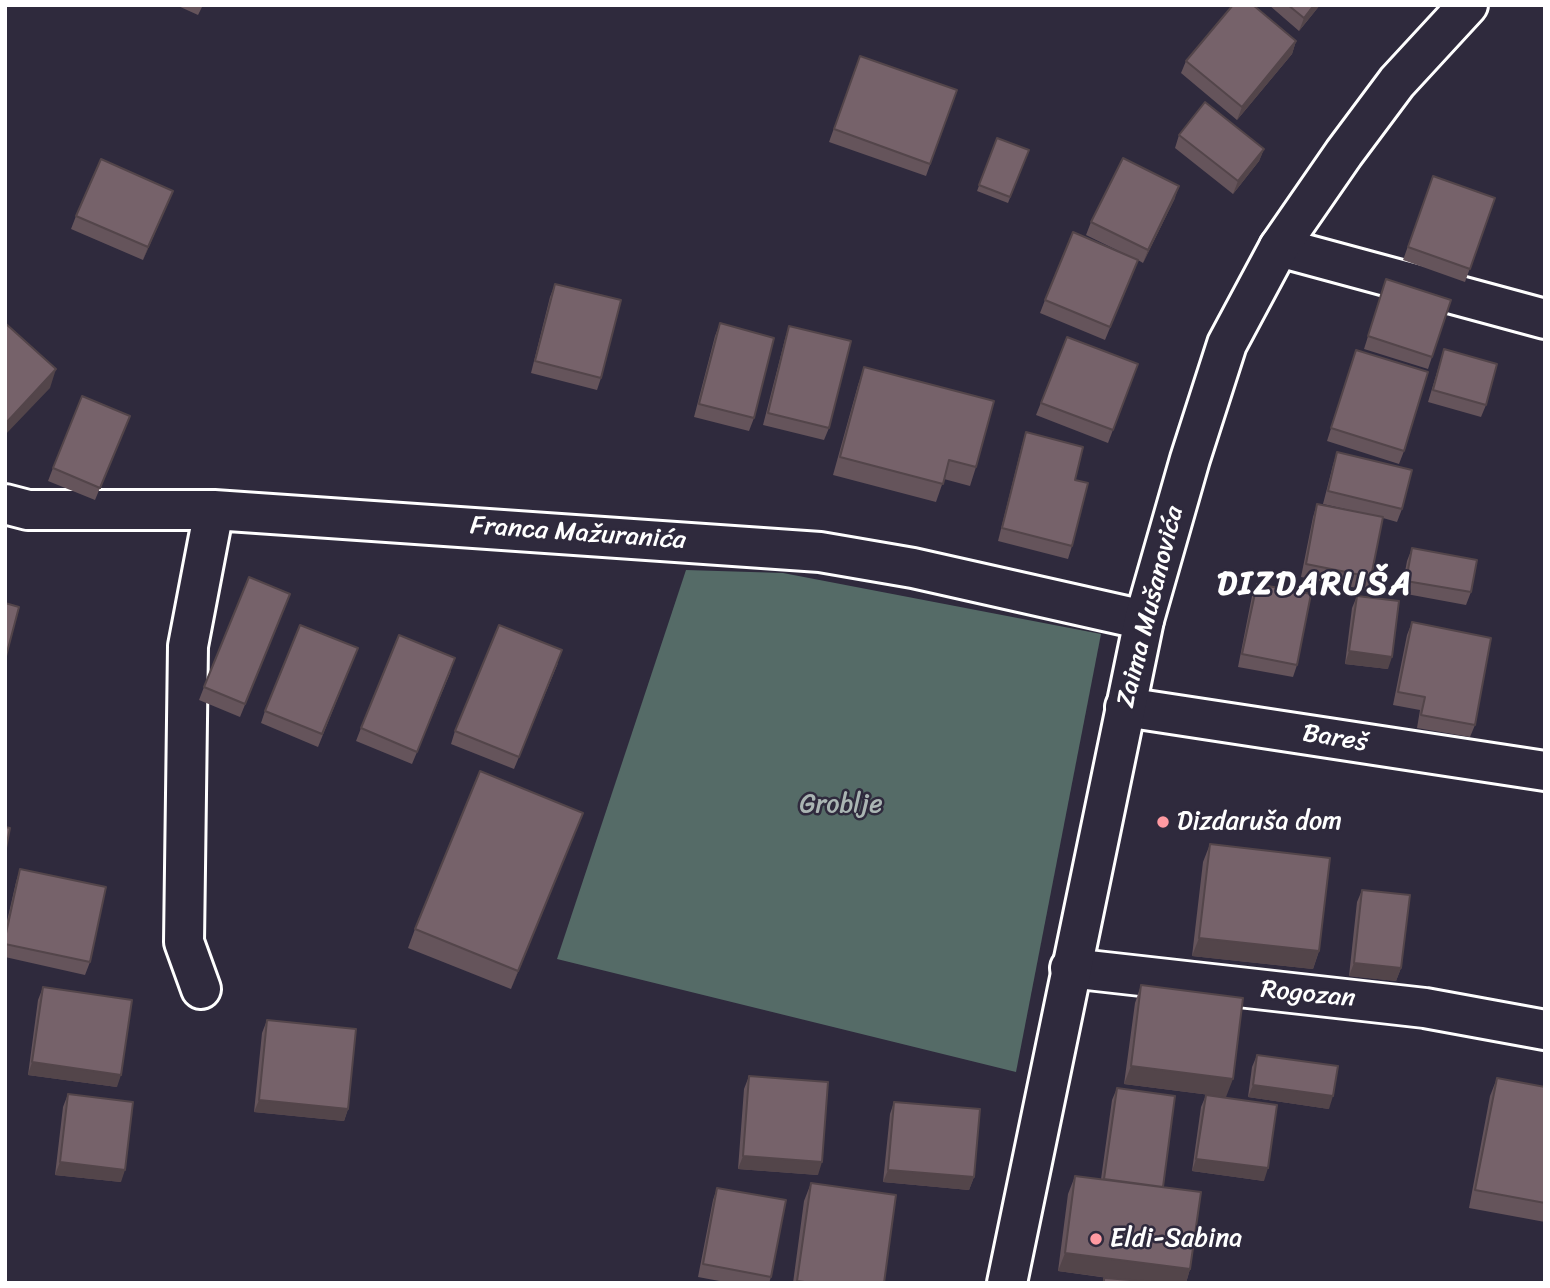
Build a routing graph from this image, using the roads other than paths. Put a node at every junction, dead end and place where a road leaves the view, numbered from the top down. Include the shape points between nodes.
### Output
1 (1468, 5) edge
2 (1279, 247) junction
3 (1545, 319) edge
4 (5, 504) edge
5 (214, 510) junction
6 (1144, 620) junction
7 (1125, 707) junction
8 (1545, 771) edge
9 (1070, 968) junction
10 (201, 989) dead end
11 (1545, 1030) edge
12 (1007, 1283) edge

1 - 2 street, Zaima Mušanovića via 1397,82
2 - 3 street
2 - 6 street, Zaima Mušanovića via 1227,344
4 - 5 street, Franca Mažuranića via 28,510
5 - 6 street, Franca Mažuranića via 820,552
5 - 10 street via 188,646 184,942
6 - 7 street, Zaima Mušanovića
7 - 8 street, Bareš
7 - 9 street, Zaima Mušanovića
9 - 11 street, Rogozan via 1425,1008
9 - 12 street, Zaima Mušanovića

